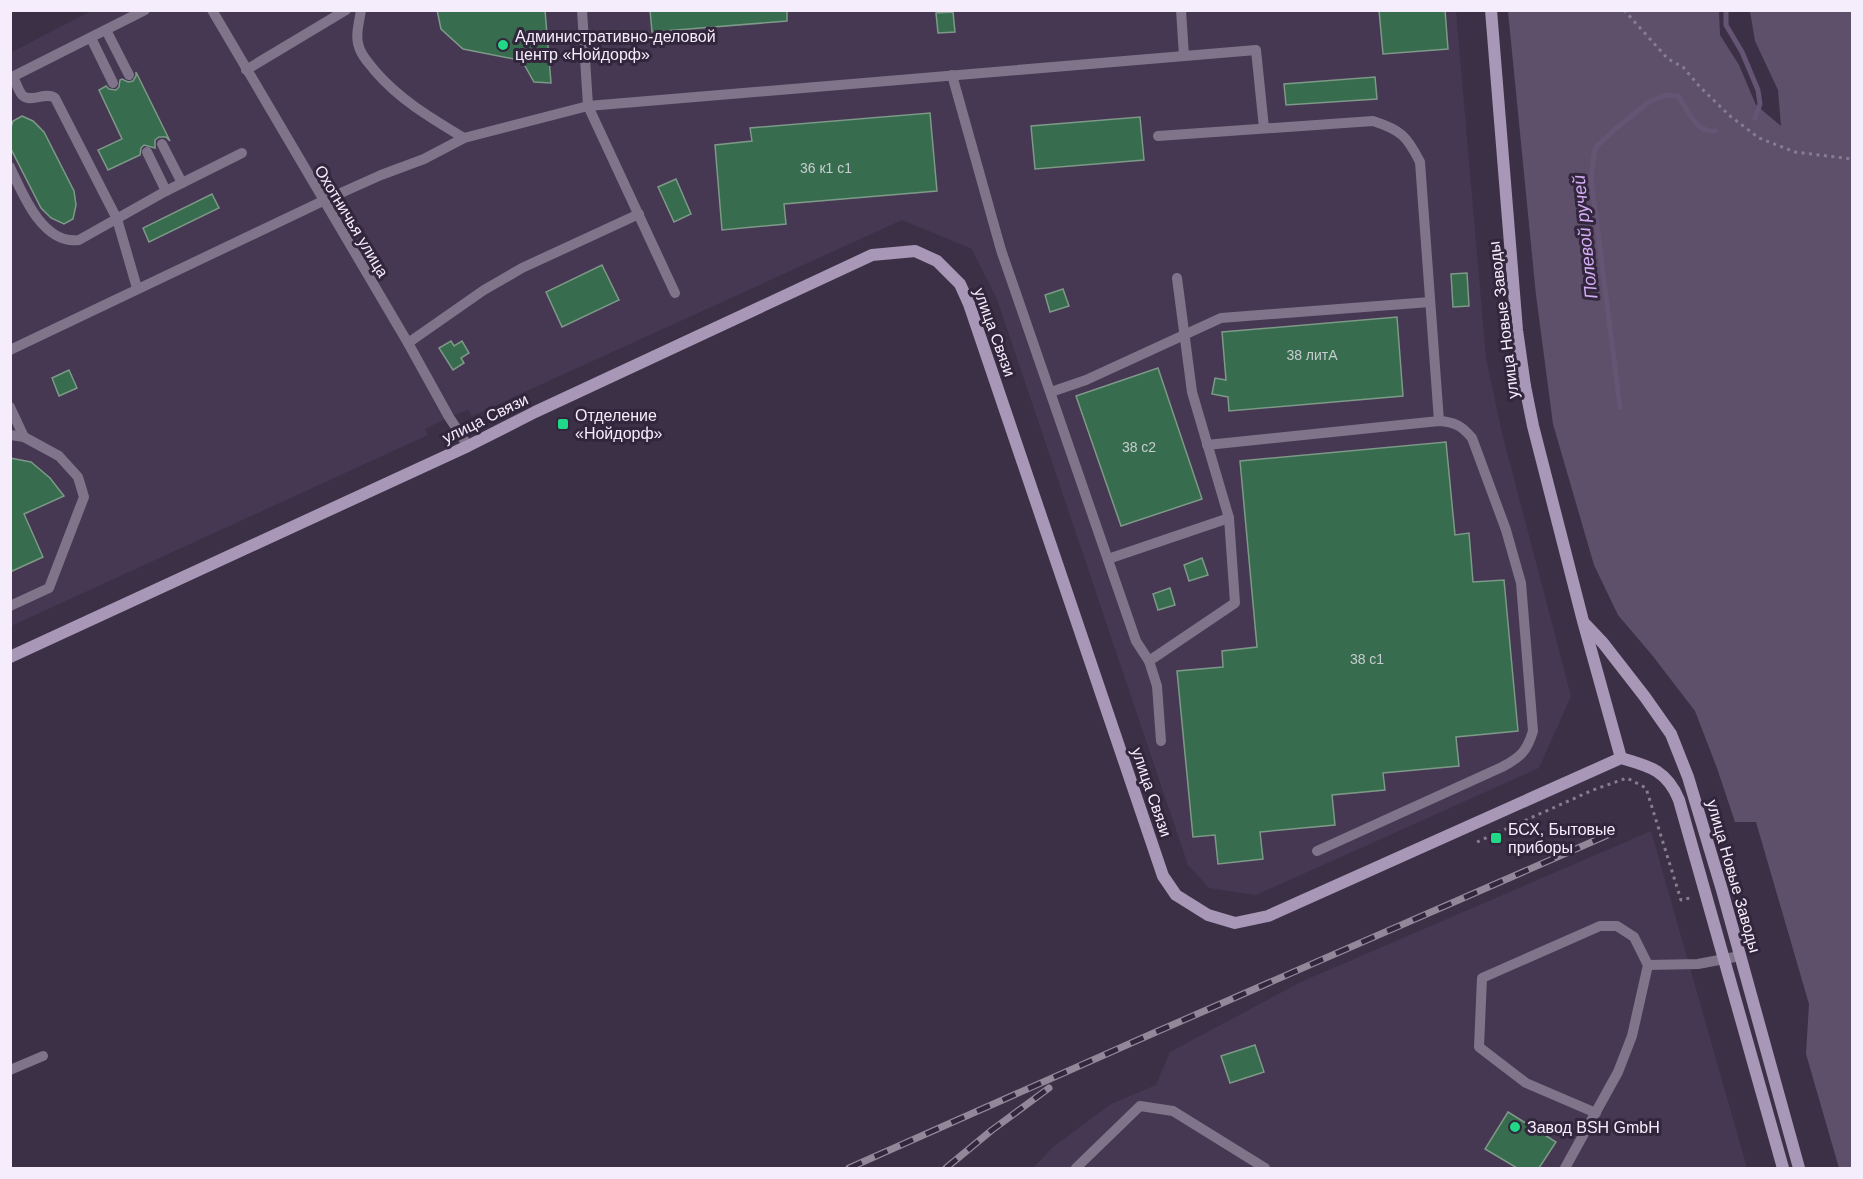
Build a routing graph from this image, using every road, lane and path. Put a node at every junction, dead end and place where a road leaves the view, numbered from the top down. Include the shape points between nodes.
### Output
1 (145, 10) edge
2 (212, 10) edge
3 (346, 10) edge
4 (361, 10) edge
5 (582, 10) edge
6 (1180, 10) edge
7 (1491, 10) edge
8 (1624, 10) edge
9 (106, 30) junction
10 (91, 38) junction
11 (1184, 56) junction
12 (246, 70) junction
13 (129, 75) dead end
14 (952, 75) junction
15 (12, 77) edge
16 (113, 83) dead end
17 (588, 106) junction
18 (1264, 128) junction
19 (1158, 136) dead end
20 (464, 138) junction
21 (162, 144) dead end
22 (147, 152) dead end
23 (242, 153) dead end
24 (1852, 159) edge
25 (10, 167) edge
26 (182, 183) junction
27 (166, 191) junction
28 (323, 201) junction
29 (639, 214) junction
30 (117, 219) junction
31 (1177, 278) dead end
32 (137, 288) junction
33 (675, 293) dead end
34 (1431, 302) junction
35 (1185, 335) junction
36 (408, 343) junction
37 (10, 350) edge
38 (1051, 392) junction
39 (10, 407) edge
40 (1439, 421) junction
41 (10, 435) edge
42 (24, 437) junction
43 (1207, 445) junction
44 (468, 446) junction
45 (1229, 518) junction
46 (1108, 559) junction
47 (10, 606) edge
48 (1582, 621) junction
49 (10, 657) edge
50 (1149, 661) junction
51 (1161, 741) dead end
52 (1621, 758) junction
53 (1477, 842) dead end
54 (1317, 851) dead end
55 (1690, 898) dead end
56 (1740, 956) junction
57 (1725, 960) junction
58 (1648, 965) junction
59 (43, 1056) dead end
60 (10, 1070) edge
61 (1596, 1113) junction
62 (1076, 1168) edge
63 (1265, 1168) edge
64 (1565, 1168) edge
65 (1783, 1168) edge
66 (1799, 1168) edge

1 - 9 lane
2 - 12 lane, Охотничья улица
3 - 12 lane
4 - 20 lane via 357,36 364,58 402,99
5 - 17 lane
6 - 11 lane
7 - 48 street, улица Новые Заводы via 1522,363 1533,426
8 - 24 path via 1668,59 1683,67 1730,116 1759,138 1795,152
9 - 10 lane
9 - 13 lane
10 - 15 lane
10 - 16 lane
11 - 14 lane
11 - 18 lane via 1256,50
12 - 28 lane, Охотничья улица
14 - 17 lane
14 - 38 lane via 1001,250
15 - 30 lane via 23,97 55,98
17 - 20 lane
17 - 29 lane
18 - 19 lane
18 - 34 lane via 1373,121 1393,127 1410,141 1420,162
20 - 28 lane
21 - 26 lane
22 - 27 lane
23 - 26 lane
25 - 30 lane via 37,218 64,240 79,240
26 - 27 lane
27 - 30 lane
28 - 32 lane
28 - 36 lane, Охотничья улица
29 - 33 lane
29 - 36 lane via 522,268
30 - 32 lane
31 - 35 lane
32 - 37 lane
34 - 35 lane via 1221,318
34 - 40 lane
35 - 38 lane
35 - 43 lane via 1192,392
36 - 44 lane, Охотничья улица
38 - 46 lane
39 - 42 lane
40 - 43 lane
40 - 54 lane via 1453,422 1472,438 1506,530 1521,583 1533,730 1528,747 1502,768
41 - 42 lane
42 - 47 lane via 59,456 78,477 84,497 49,588
43 - 45 lane
44 - 49 street, улица Связи
44 - 52 street, улица Связи via 872,255 915,251 937,261 960,284 969,304 1163,876 1176,896 1208,915 1235,923 1268,916
45 - 46 lane
45 - 50 lane via 1235,603
46 - 50 lane via 1136,641
48 - 52 street, улица Новые Заводы
48 - 56 street, улица Новые Заводы via 1671,734 1688,777
50 - 51 lane via 1156,686
52 - 57 street, улица Новые Заводы via 1648,766 1674,786
53 - 55 path via 1627,778 1646,788 1681,900
56 - 57 lane
56 - 66 street, улица Новые Заводы
57 - 58 lane
57 - 65 street, улица Новые Заводы
58 - 61 lane via 1632,1036
58 - 61 lane via 1634,937 1617,926 1600,926 1482,978 1479,1047 1526,1083
59 - 60 lane
61 - 64 lane
62 - 63 lane via 1140,1106 1173,1111

